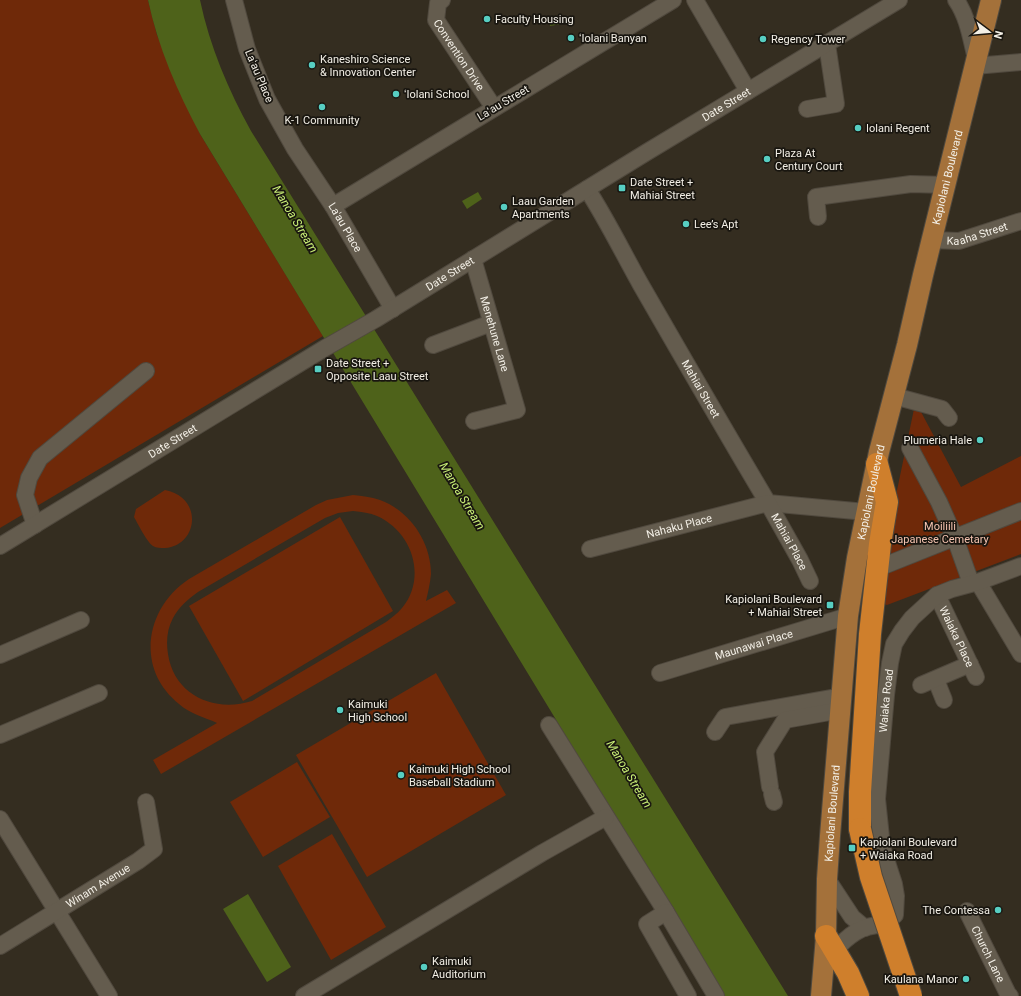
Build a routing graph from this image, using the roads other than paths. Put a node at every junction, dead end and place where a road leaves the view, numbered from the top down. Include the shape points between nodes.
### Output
1 (234, 0) edge
2 (442, 0) edge
3 (673, 0) edge
4 (695, 0) edge
5 (900, 0) edge
6 (956, 0) edge
7 (998, 0) edge
8 (989, 9) edge
9 (827, 44) junction
10 (1021, 62) edge
11 (976, 63) junction
12 (748, 91) junction
13 (494, 108) junction
14 (807, 110) dead end
15 (295, 148) joint
16 (946, 185) junction
17 (587, 189) junction
18 (333, 206) junction
19 (818, 217) dead end
20 (1021, 221) edge
21 (932, 240) junction
22 (473, 259) junction
23 (393, 308) junction
24 (491, 323) junction
25 (433, 345) dead end
26 (146, 371) dead end
27 (894, 396) junction
28 (949, 418) dead end
29 (474, 421) dead end
30 (910, 448) dead end
31 (877, 464) junction
32 (768, 503) junction
33 (1021, 511) edge
34 (866, 512) junction
35 (35, 525) junction
36 (955, 538) junction
37 (0, 546) edge
38 (590, 549) dead end
39 (886, 565) dead end
40 (1021, 566) edge
41 (810, 581) dead end
42 (974, 582) junction
43 (937, 595) junction
44 (848, 616) junction
45 (81, 620) dead end
46 (1021, 654) edge
47 (0, 655) edge
48 (660, 674) dead end
49 (936, 680) junction
50 (921, 685) dead end
51 (99, 693) dead end
52 (944, 700) dead end
53 (841, 703) junction
54 (549, 725) dead end
55 (715, 732) dead end
56 (0, 735) edge
57 (772, 794) dead end
58 (146, 802) dead end
59 (606, 817) junction
60 (0, 819) edge
61 (827, 879) junction
62 (57, 911) junction
63 (967, 911) dead end
64 (666, 912) junction
65 (865, 928) junction
66 (831, 944) junction
67 (0, 946) edge
68 (822, 993) edge
69 (109, 996) edge
70 (304, 996) edge
71 (688, 996) edge
72 (716, 996) edge
73 (858, 996) edge
74 (911, 996) edge
75 (1010, 996) edge

1 - 15 street, Laʻau Place via 247,49 267,99
2 - 13 street, Convention Drive via 438,3 436,20
3 - 13 street, Laʻau Street
4 - 12 street
5 - 9 street, Date Street
6 - 11 street via 962,8
7 - 8 street
8 - 11 main road, Kapiolani Boulevard
9 - 12 street, Date Street
9 - 14 street via 836,104
10 - 11 street
11 - 16 main road, Kapiolani Boulevard
12 - 17 street, Date Street
13 - 18 street, Laʻau Street
15 - 18 street, La'au Place
16 - 19 street via 911,184 816,197
16 - 21 main road, Kapiolani Boulevard
17 - 22 street, Date Street
17 - 32 street, Mahiai Street
18 - 23 street, La'au Place
20 - 21 street, Kaaha Street via 959,241
21 - 27 main road, Kapiolani Boulevard
22 - 23 street, Date Street
22 - 24 street, Menehune Lane
23 - 35 street, Date Street
24 - 25 street
24 - 29 street, Menehune Lane via 517,410
26 - 35 street via 40,458 29,478 25,495
27 - 28 street via 942,409
27 - 31 main road, Kapiolani Boulevard
30 - 36 street
31 - 34 main road, Kapiolani Boulevard
31 - 74 highway, bridge via 887,502 870,634 860,829 871,877
32 - 34 street
32 - 38 street, Nahaku Place
32 - 41 street, Mahiai Place
33 - 36 street
34 - 44 main road, Kapiolani Boulevard
35 - 37 street, Date Street
36 - 39 street
36 - 42 street
40 - 42 street, Waiaka Road
42 - 43 street, Waiaka Road
42 - 46 street
43 - 49 street, Waiaka Place via 973,671
43 - 65 street, Waiaka Road via 912,618 894,644 877,799 882,847 894,884 896,906 895,915 888,922
44 - 48 street, Maunawai Place
44 - 53 main road, Kapiolani Boulevard
45 - 47 street
49 - 50 street
49 - 52 street
51 - 56 street
53 - 55 street via 725,717
53 - 57 street via 785,720 765,752
53 - 61 main road, Kapiolani Boulevard
54 - 59 street
58 - 62 street, Winam Avenue via 153,842 138,861
59 - 64 street
59 - 70 street
60 - 62 street
61 - 65 street via 852,917
61 - 66 main road, Kapiolani Boulevard
62 - 67 street, Winam Avenue
62 - 69 street
63 - 75 street, Church Lane
64 - 71 street via 647,924
64 - 72 street
65 - 66 street, Waiaka Road
66 - 68 main road, Kapiolani Boulevard
66 - 73 highway

